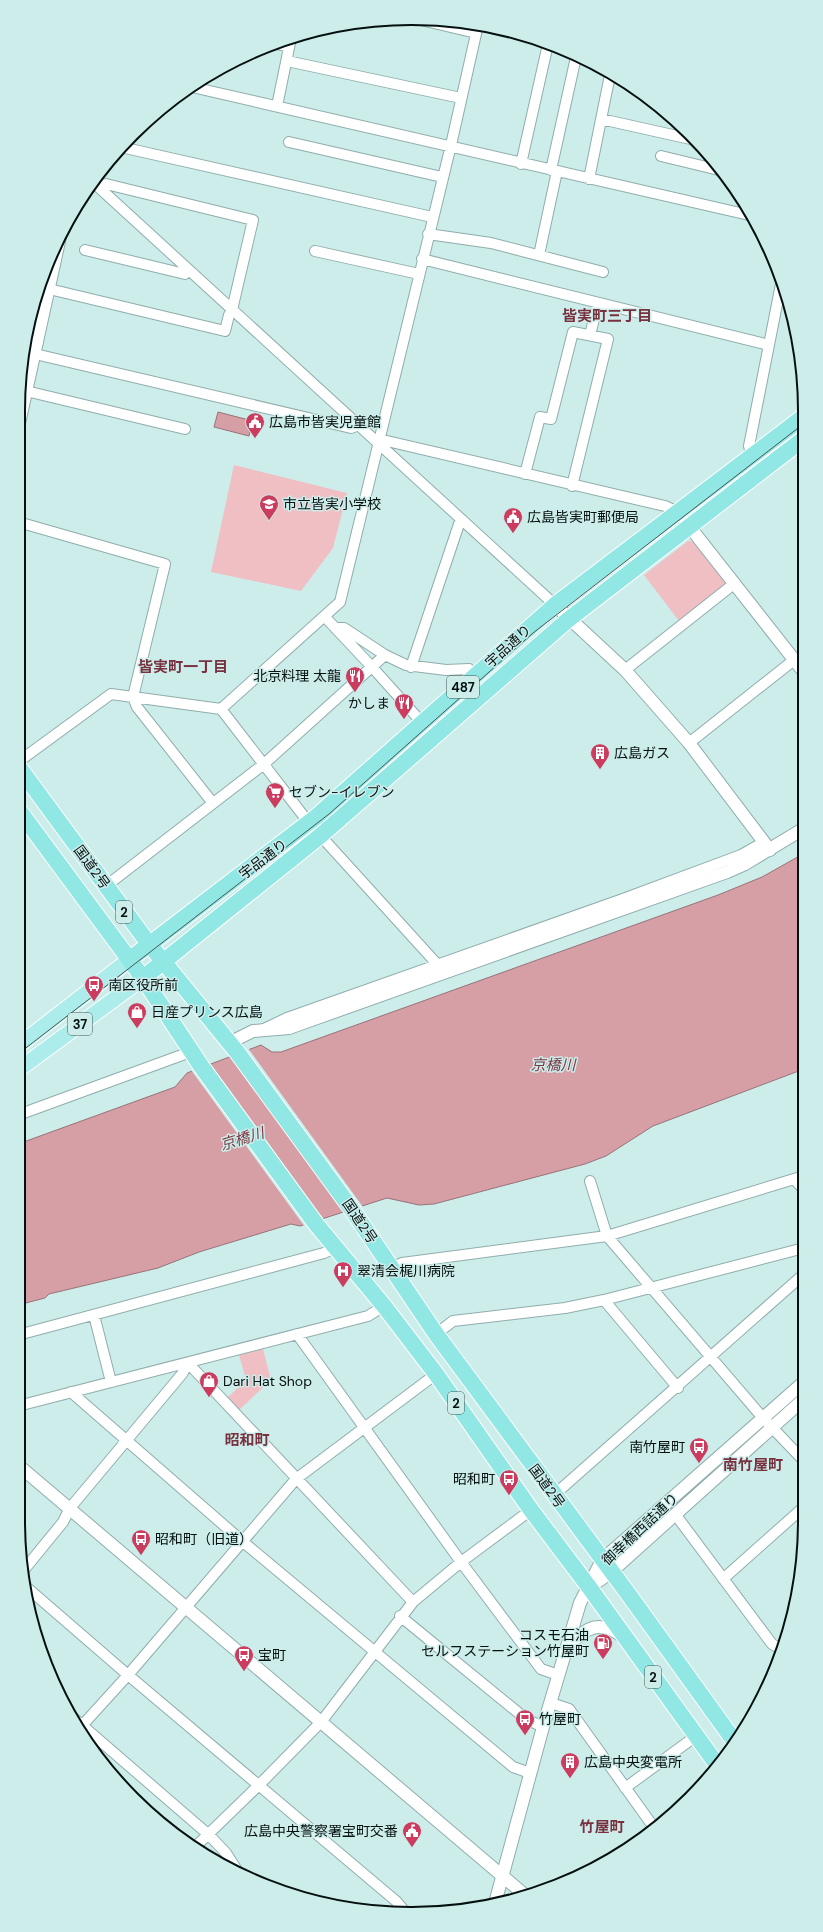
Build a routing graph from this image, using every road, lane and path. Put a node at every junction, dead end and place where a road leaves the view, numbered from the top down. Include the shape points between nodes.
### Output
1 (477, 30) edge
2 (290, 45) edge
3 (547, 50) edge
4 (287, 61) junction
5 (575, 62) edge
6 (609, 80) edge
7 (199, 89) edge
8 (461, 98) junction
9 (277, 106) junction
10 (601, 119) junction
11 (685, 138) edge
12 (289, 142) dead end
13 (451, 145) junction
14 (128, 149) edge
15 (661, 156) dead end
16 (521, 164) junction
17 (712, 168) edge
18 (554, 171) junction
19 (442, 177) junction
20 (589, 179) junction
21 (99, 185) edge
22 (98, 186) edge
23 (744, 214) edge
24 (432, 217) junction
25 (428, 234) junction
26 (85, 250) dead end
27 (315, 251) dead end
28 (539, 255) junction
29 (422, 259) junction
30 (55, 263) edge
31 (188, 270) junction
32 (604, 272) dead end
33 (419, 274) junction
34 (49, 289) junction
35 (598, 303) junction
36 (782, 304) edge
37 (232, 310) junction
38 (590, 335) junction
39 (31, 343) edge
40 (769, 345) junction
41 (36, 348) junction
42 (26, 391) joint
43 (798, 421) edge
44 (359, 425) junction
45 (185, 429) dead end
46 (379, 442) junction
47 (798, 443) edge
48 (752, 457) junction
49 (525, 474) junction
50 (572, 486) junction
51 (678, 512) junction
52 (462, 520) junction
53 (25, 524) edge
54 (690, 525) junction
55 (735, 583) junction
56 (555, 605) junction
57 (325, 617) junction
58 (568, 618) junction
59 (335, 628) junction
60 (385, 655) junction
61 (794, 660) junction
62 (798, 666) edge
63 (372, 667) junction
64 (411, 667) junction
65 (625, 670) junction
66 (476, 675) junction
67 (133, 697) junction
68 (221, 709) junction
69 (422, 724) junction
70 (434, 736) junction
71 (688, 743) junction
72 (25, 757) edge
73 (264, 764) junction
74 (25, 776) edge
75 (212, 802) junction
76 (25, 819) edge
77 (310, 823) junction
78 (798, 831) edge
79 (320, 836) junction
80 (767, 846) junction
81 (106, 886) junction
82 (149, 944) junction
83 (129, 960) junction
84 (163, 961) junction
85 (437, 964) junction
86 (143, 978) junction
87 (263, 1030) junction
88 (25, 1041) edge
89 (233, 1048) junction
90 (193, 1051) junction
91 (25, 1065) edge
92 (25, 1112) edge
93 (798, 1179) edge
94 (590, 1181) dead end
95 (607, 1236) junction
96 (334, 1248) junction
97 (798, 1250) edge
98 (391, 1268) junction
99 (798, 1279) edge
100 (652, 1286) junction
101 (604, 1300) junction
102 (384, 1306) junction
103 (94, 1315) junction
104 (25, 1333) edge
105 (297, 1334) junction
106 (436, 1334) junction
107 (711, 1358) junction
108 (188, 1363) junction
109 (436, 1374) junction
110 (111, 1382) junction
111 (798, 1387) edge
112 (678, 1388) junction
113 (71, 1392) junction
114 (25, 1404) edge
115 (798, 1404) edge
116 (762, 1418) junction
117 (771, 1427) junction
118 (364, 1428) junction
119 (127, 1441) junction
120 (798, 1455) edge
121 (25, 1472) edge
122 (296, 1479) junction
123 (554, 1496) junction
124 (70, 1508) junction
125 (531, 1510) junction
126 (798, 1512) edge
127 (675, 1514) junction
128 (242, 1541) junction
129 (461, 1562) junction
130 (28, 1565) edge
131 (607, 1566) junction
132 (723, 1579) junction
133 (589, 1587) junction
134 (31, 1591) edge
135 (412, 1602) junction
136 (185, 1608) junction
137 (400, 1616) junction
138 (628, 1642) junction
139 (776, 1646) edge
140 (567, 1648) junction
141 (375, 1651) junction
142 (128, 1675) junction
143 (558, 1676) junction
144 (551, 1703) junction
145 (321, 1722) junction
146 (83, 1724) edge
147 (543, 1727) junction
148 (89, 1734) edge
149 (696, 1736) junction
150 (731, 1737) edge
151 (714, 1761) edge
152 (530, 1773) junction
153 (259, 1785) junction
154 (625, 1788) junction
155 (651, 1824) edge
156 (209, 1835) junction
157 (199, 1843) edge
158 (232, 1862) edge
159 (503, 1878) junction
160 (520, 1891) edge
161 (497, 1898) edge
162 (401, 1907) edge

1 - 8 street
2 - 4 street
3 - 16 street
4 - 8 street
4 - 9 street
5 - 18 street
6 - 10 street
7 - 9 street
8 - 13 street
9 - 13 street
10 - 11 street
10 - 20 street
12 - 19 street
13 - 16 street
13 - 19 street
14 - 24 street
15 - 17 street
16 - 18 street
18 - 20 street
18 - 28 street
19 - 24 street
20 - 23 street
21 - 37 street via 106,184 254,220
22 - 31 street
24 - 25 street
25 - 28 street via 491,243
25 - 29 street
26 - 31 street via 185,274
27 - 33 street
28 - 32 street
29 - 33 street
29 - 35 street
30 - 34 street
31 - 37 street
33 - 46 street
34 - 37 street via 225,331
34 - 41 street
35 - 38 street
35 - 40 street
36 - 40 street
37 - 44 street
38 - 49 street via 573,332 551,419 540,417
38 - 50 street via 608,339
39 - 41 street
40 - 48 street via 749,446
41 - 42 street
41 - 44 street via 350,428
42 - 45 street
43 - 48 highway, 宇品通り / 487
44 - 46 street
46 - 49 street via 387,441
46 - 52 street
46 - 57 street via 340,602
47 - 54 highway, 宇品通り / 487
48 - 51 highway, 宇品通り / 487
49 - 50 street
50 - 51 street via 665,506
51 - 54 street
51 - 56 highway, 宇品通り / 487
52 - 56 street
52 - 64 street
53 - 67 street via 165,564
54 - 55 street
54 - 58 highway, 宇品通り / 487
55 - 61 street
55 - 65 street
56 - 58 street
56 - 66 highway, 宇品通り / 487
57 - 59 street
57 - 68 street
58 - 65 street
58 - 70 highway, 宇品通り / 487
59 - 60 street via 344,628
59 - 63 street
60 - 63 street
60 - 64 street
61 - 62 street
61 - 71 street
63 - 69 street
63 - 73 street
64 - 66 street via 469,669
65 - 71 street
66 - 69 highway, 宇品通り / 487
67 - 68 street
67 - 72 street via 111,694
67 - 75 street via 137,707
68 - 73 street
69 - 70 street
69 - 77 highway, 宇品通り / 487
70 - 79 highway, 宇品通り / 487
71 - 80 street
73 - 75 street
73 - 77 street
74 - 81 highway, 国道2号 / 2
75 - 81 street
76 - 83 highway, 国道2号 / 2
77 - 79 street
77 - 82 highway, 宇品通り / 487
78 - 80 street
79 - 84 highway, 宇品通り / 487
79 - 85 street
80 - 85 street
80 - 87 street via 745,864 727,872 289,1028
81 - 82 highway, 国道2号 / 2
82 - 83 highway, 宇品通り / 487
82 - 84 highway, 国道2号 / 2
83 - 86 highway, 国道2号 / 2
83 - 88 main road, 37
84 - 86 highway, 宇品通り / 487
84 - 89 highway, 国道2号 / 2
85 - 87 street via 287,1018
86 - 90 highway, 国道2号 / 2
86 - 91 main road, 37
87 - 89 street via 253,1031
89 - 98 highway, 国道2号 / 2 via 353,1211
90 - 92 street
90 - 96 highway, 国道2号 / 2 via 201,1066
93 - 95 street
94 - 95 street
95 - 98 street via 402,1263
95 - 100 street
96 - 102 highway, 国道2号 / 2
96 - 103 street via 324,1253
97 - 100 street
98 - 106 highway, 国道2号 / 2
99 - 107 street
100 - 101 street
100 - 107 street
101 - 106 street via 565,1308 453,1321
101 - 112 street
102 - 105 street via 368,1316
102 - 109 highway, 国道2号 / 2
103 - 104 street
103 - 110 street
105 - 108 street
105 - 118 street
106 - 123 highway, 国道2号 / 2
107 - 112 street
107 - 116 street
108 - 110 street
108 - 119 street via 182,1374
108 - 122 street
109 - 118 street
109 - 125 highway, 国道2号 / 2
110 - 113 street
111 - 116 street, 御幸橋西詰通り
112 - 123 street
113 - 114 street
113 - 119 street
115 - 117 street, 御幸橋西詰通り
116 - 117 street
116 - 131 street, 御幸橋西詰通り
117 - 120 street
117 - 127 street, 御幸橋西詰通り
118 - 122 street
118 - 129 street
119 - 124 street
119 - 128 street
121 - 124 street
122 - 128 street
122 - 135 street
123 - 131 highway, 国道2号 / 2
124 - 130 street
124 - 136 street
125 - 129 street
125 - 133 highway, 国道2号 / 2
126 - 132 street
127 - 131 street, 御幸橋西詰通り
127 - 132 street
128 - 136 street
128 - 141 street
129 - 135 street
129 - 143 street via 541,1669
131 - 133 street, 御幸橋西詰通り
131 - 150 highway, 国道2号 / 2
132 - 139 street
133 - 138 highway, 国道2号 / 2
133 - 140 street, 御幸橋西詰通り via 580,1603
134 - 142 street
135 - 137 street
136 - 142 street
136 - 145 street
137 - 141 street
137 - 147 street via 526,1719
138 - 140 street via 610,1628 599,1627 586,1630
138 - 149 highway, 国道2号 / 2
140 - 143 street, 御幸橋西詰通り
141 - 145 street
141 - 152 street via 513,1767
142 - 146 street
142 - 153 street
143 - 144 street, 御幸橋西詰通り
144 - 147 street, 御幸橋西詰通り
144 - 154 street via 569,1709
145 - 153 street
145 - 159 street
147 - 152 street, 御幸橋西詰通り
148 - 156 street
149 - 151 highway, 国道2号 / 2
149 - 154 street
152 - 159 street, 御幸橋西詰通り
153 - 156 street
153 - 162 street
154 - 155 street
156 - 157 street
156 - 158 street
159 - 160 street
159 - 161 street, 御幸橋西詰通り

